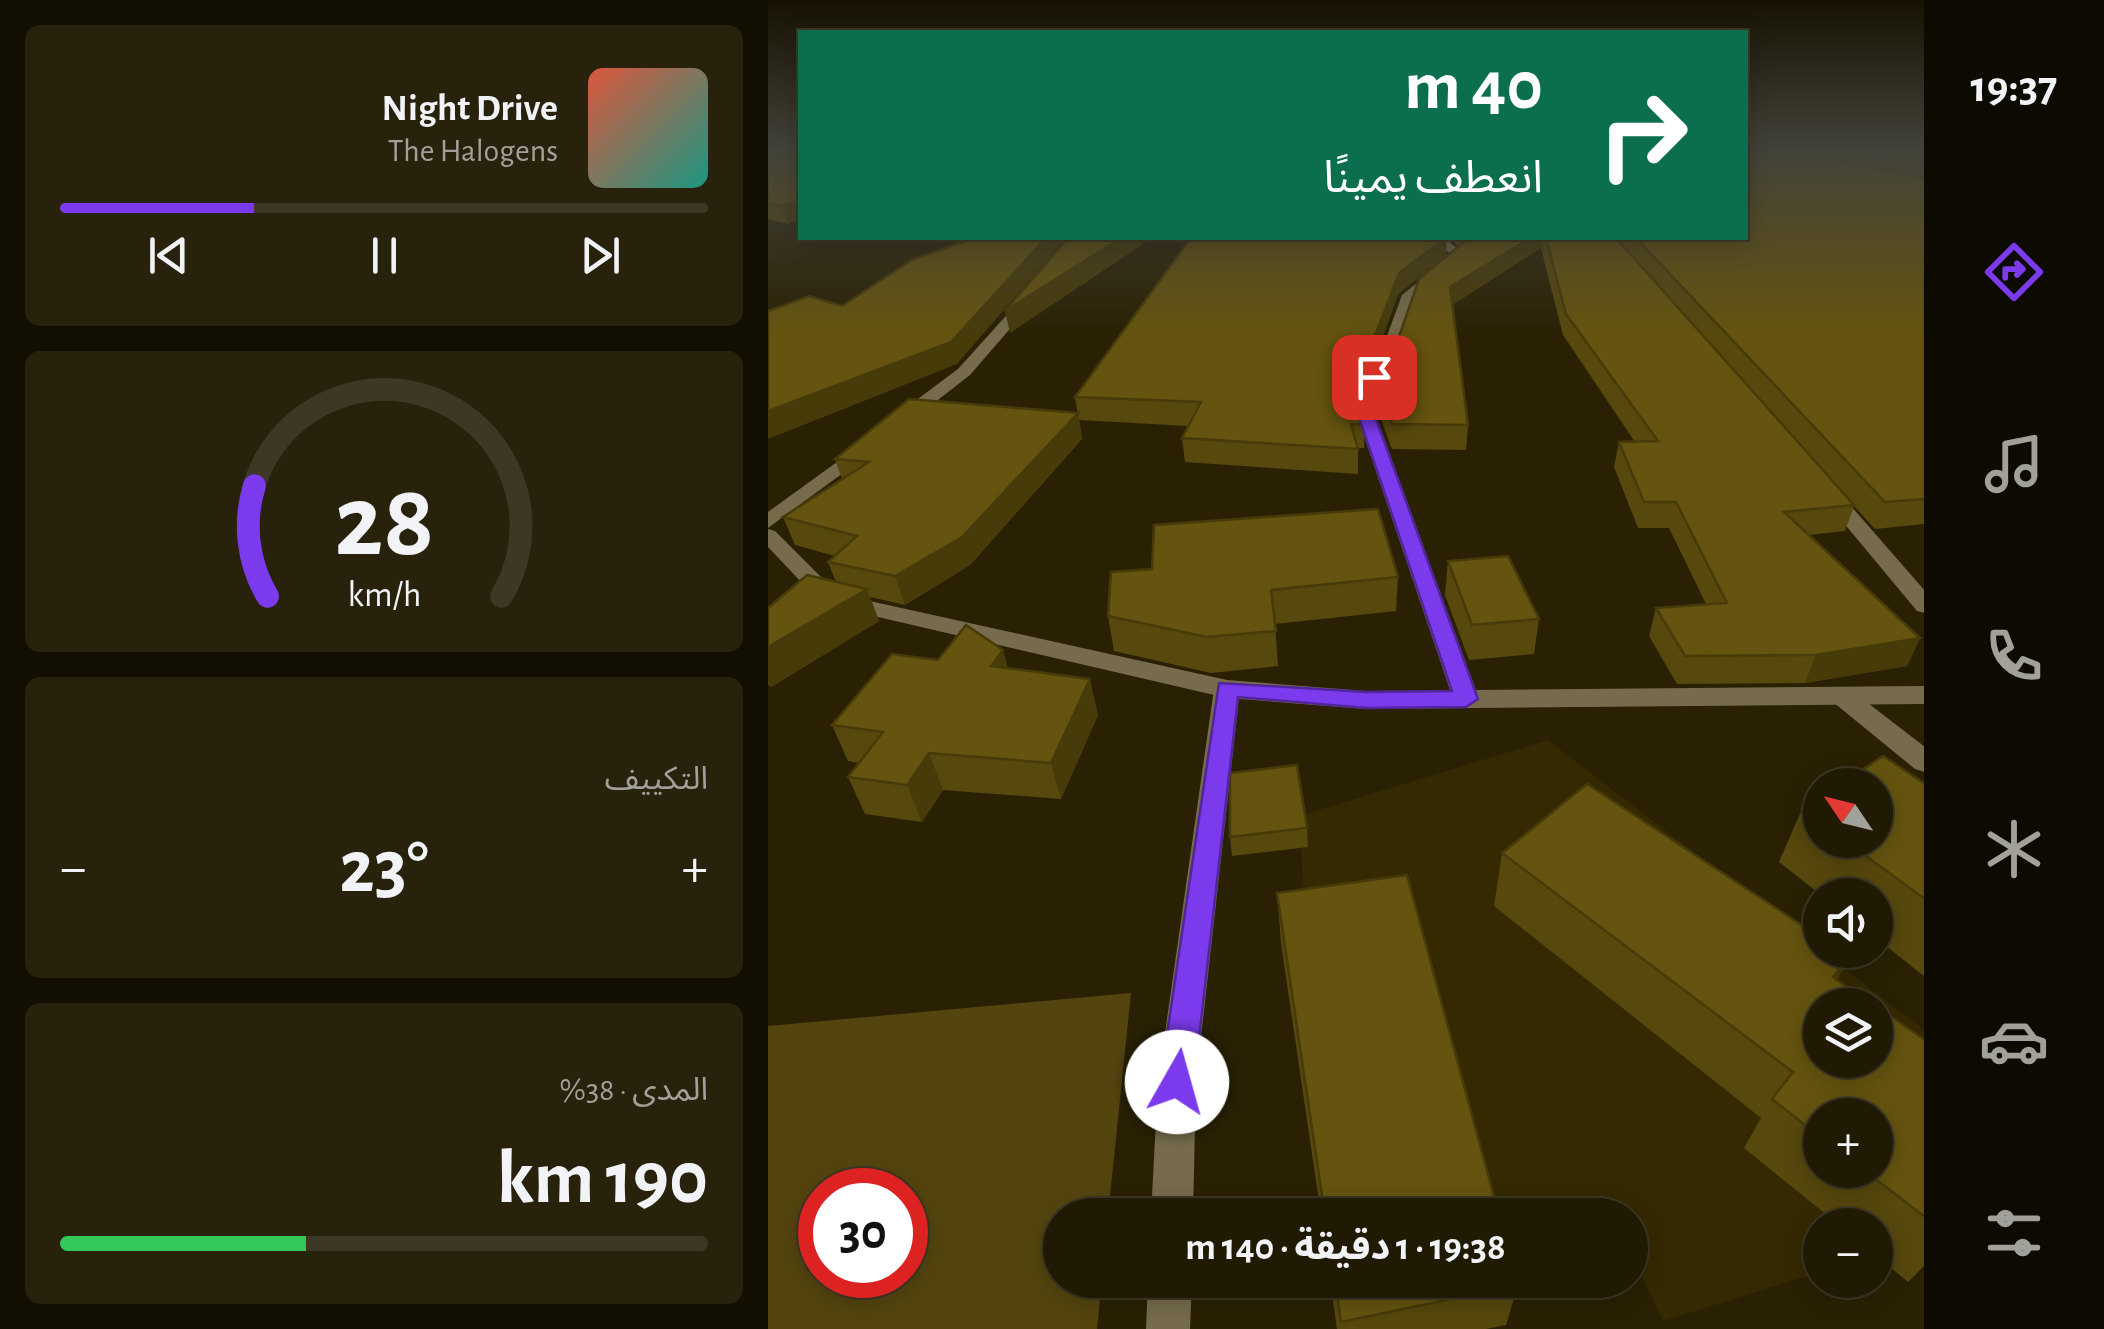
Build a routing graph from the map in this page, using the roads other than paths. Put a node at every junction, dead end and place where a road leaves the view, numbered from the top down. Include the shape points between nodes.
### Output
1 (1440, 240) edge
2 (1043, 282) edge
3 (1812, 474) edge
4 (768, 522) edge
5 (768, 535) edge
6 (1924, 606) edge
7 (1227, 689) junction
8 (1924, 695) edge
9 (1842, 696) junction
10 (1466, 699) junction
11 (1924, 762) edge
12 (1173, 1198) edge
13 (1169, 1298) edge
14 (1168, 1329) edge

1 - 10 street via 1460,255 1409,295 1388,354 1361,400
2 - 4 street via 964,372
3 - 6 street
5 - 7 street via 830,599
7 - 10 street via 1366,700
7 - 12 street via 1177,1082
8 - 9 street
9 - 10 street
9 - 11 street
13 - 14 street

